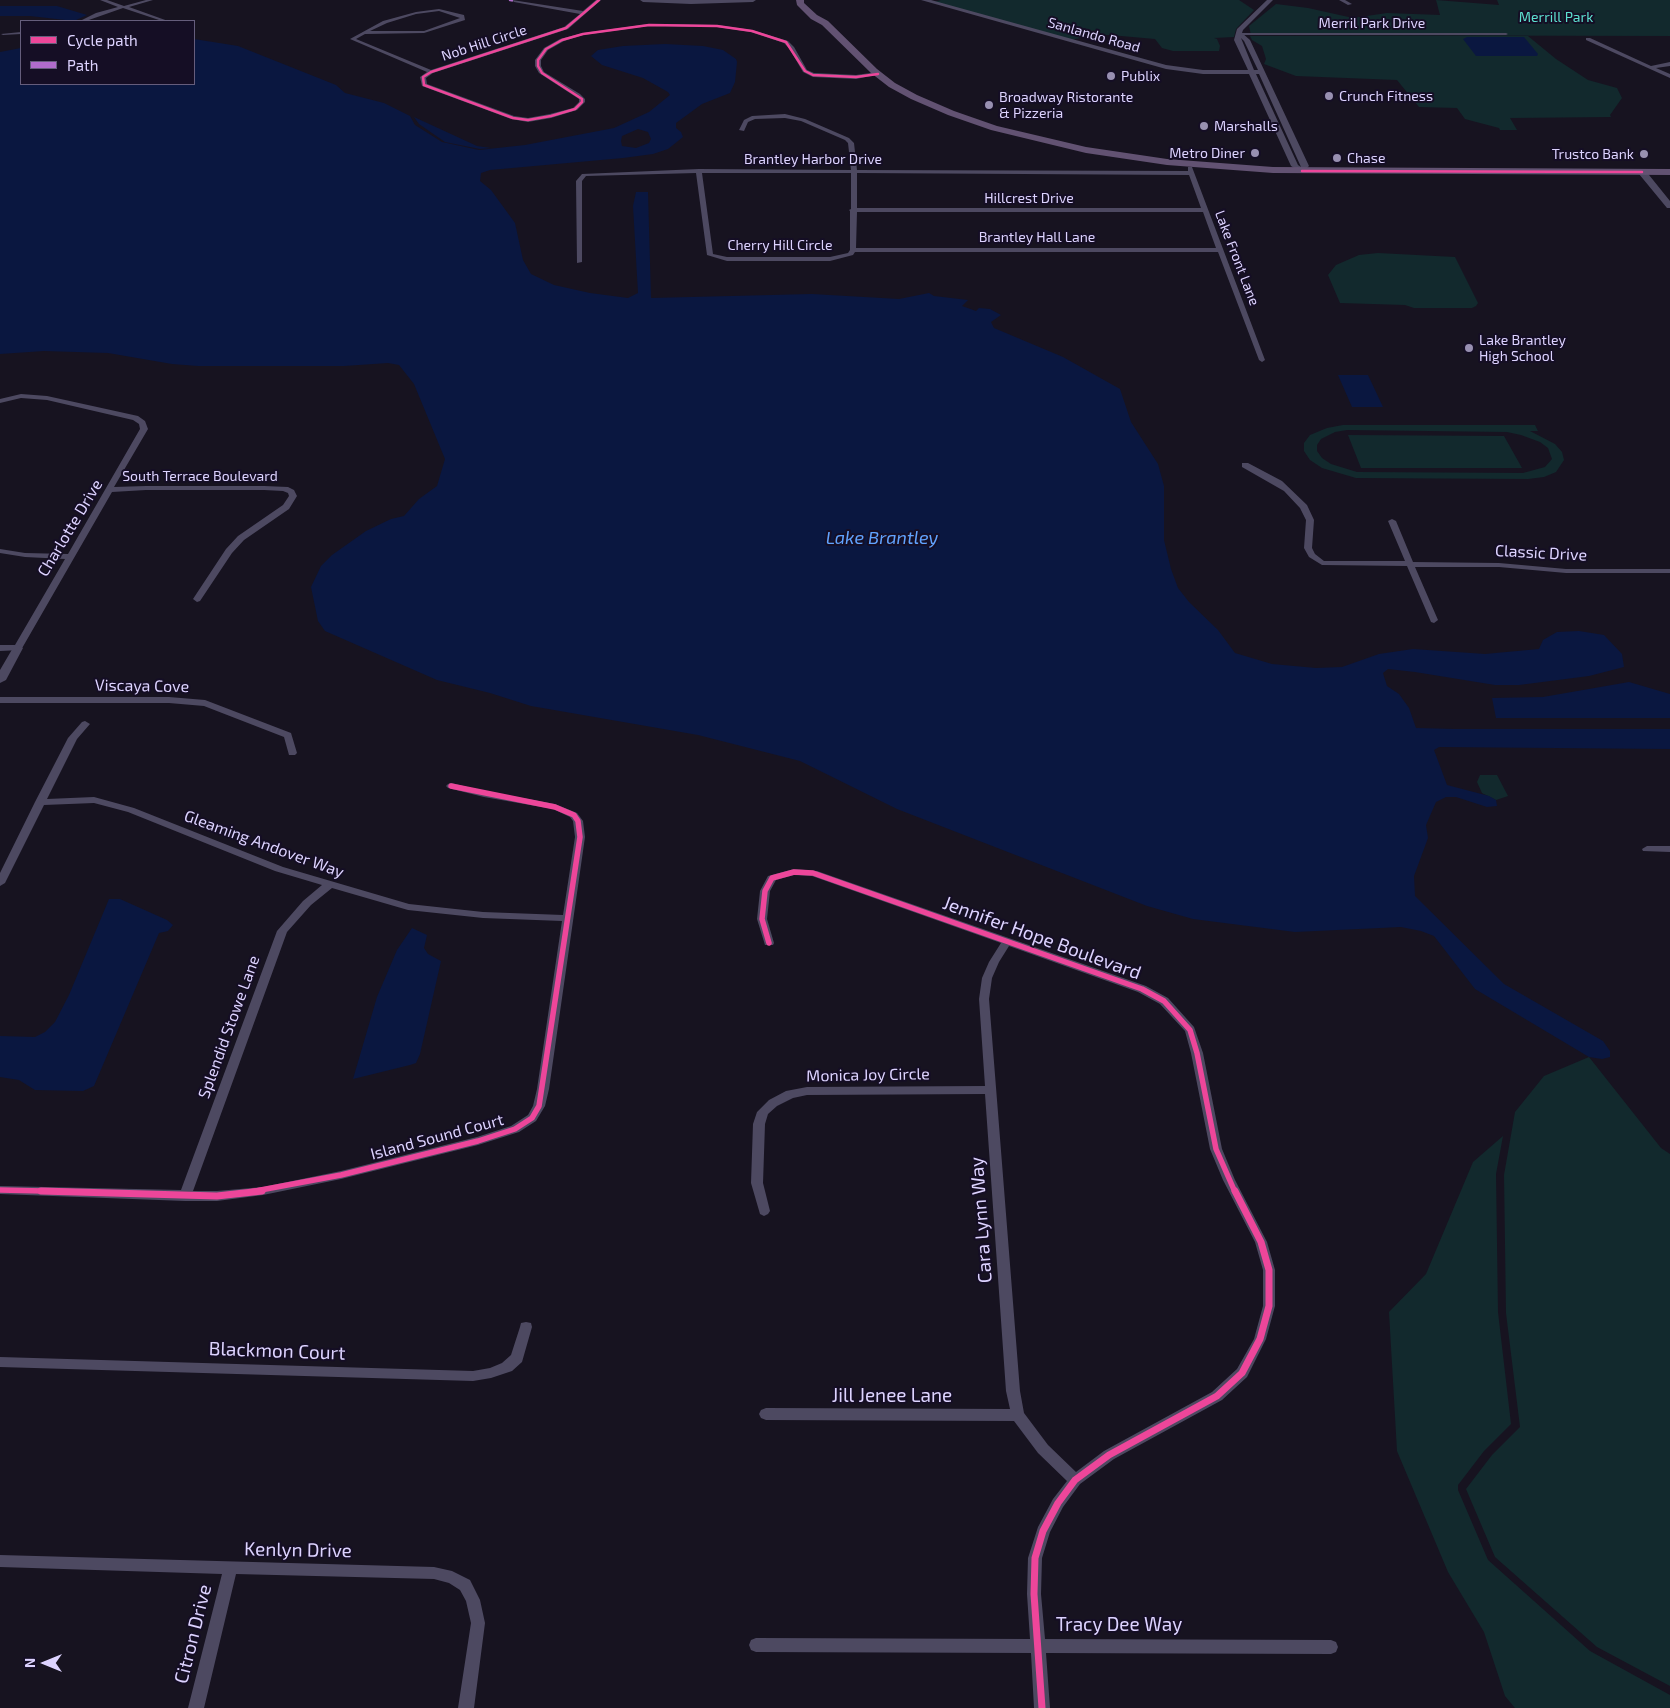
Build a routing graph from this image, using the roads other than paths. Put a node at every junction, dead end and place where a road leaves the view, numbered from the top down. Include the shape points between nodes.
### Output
1 (102, 0) edge
2 (152, 0) edge
3 (599, 0) edge
4 (643, 0) edge
5 (753, 0) edge
6 (800, 0) edge
7 (807, 0) edge
8 (924, 0) edge
9 (1270, 0) edge
10 (1341, 0) edge
11 (514, 1) dead end
12 (1350, 4) dead end
13 (123, 7) junction
14 (585, 13) junction
15 (84, 20) edge
16 (163, 20) edge
17 (825, 23) junction
18 (566, 28) junction
19 (20, 33) edge
20 (365, 33) junction
21 (3, 34) dead end
22 (583, 34) junction
23 (1238, 34) junction
24 (1506, 34) dead end
25 (1588, 39) dead end
26 (1670, 64) edge
27 (1652, 67) junction
28 (431, 72) junction
29 (1252, 72) junction
30 (1261, 72) junction
31 (878, 74) junction
32 (1670, 76) edge
33 (742, 130) dead end
34 (1140, 158) junction
35 (1190, 169) junction
36 (699, 171) junction
37 (854, 171) junction
38 (1302, 171) junction
39 (1041, 172) junction
40 (1642, 172) junction
41 (1670, 172) edge
42 (1670, 206) edge
43 (852, 210) junction
44 (1206, 210) junction
45 (853, 250) junction
46 (1221, 250) junction
47 (579, 262) dead end
48 (1262, 360) dead end
49 (0, 401) edge
50 (1245, 465) dead end
51 (110, 490) junction
52 (1392, 521) dead end
53 (0, 550) edge
54 (69, 557) junction
55 (1410, 564) junction
56 (1670, 571) edge
57 (197, 599) dead end
58 (1434, 620) dead end
59 (0, 648) edge
60 (18, 648) junction
61 (0, 680) edge
62 (0, 700) edge
63 (85, 724) dead end
64 (292, 753) dead end
65 (451, 786) dead end
66 (40, 802) junction
67 (1647, 849) dead end
68 (1670, 849) edge
69 (0, 883) edge
70 (329, 885) junction
71 (568, 918) junction
72 (1007, 941) junction
73 (769, 943) dead end
74 (990, 1090) junction
75 (0, 1190) edge
76 (185, 1196) junction
77 (764, 1211) dead end
78 (526, 1327) dead end
79 (0, 1362) edge
80 (766, 1414) dead end
81 (1018, 1415) junction
82 (1075, 1480) junction
83 (0, 1562) edge
84 (230, 1569) junction
85 (756, 1645) dead end
86 (1037, 1645) junction
87 (1332, 1647) dead end
88 (196, 1708) edge
89 (466, 1708) edge
90 (1042, 1708) edge

1 - 13 street
2 - 13 street
3 - 14 street, Nob Hill Circle
4 - 5 street
6 - 17 main road via 814,17
7 - 17 main road via 825,16
8 - 29 street, Sanlando Road via 1166,67 1203,72
9 - 23 street
10 - 12 street
11 - 14 street
13 - 15 street
13 - 16 street
14 - 18 street, Nob Hill Circle
17 - 31 main road
18 - 22 street
18 - 28 street, Nob Hill Circle
19 - 21 street
20 - 20 street via 424,32 463,19 462,16 431,10 394,18
20 - 28 street via 352,39
22 - 28 street, Nob Hill Circle via 554,43 538,60 542,73 582,99 575,109 551,116 528,120 513,118 430,88 422,80
22 - 31 street via 649,25 736,28 786,42 805,71 813,75 856,77
23 - 24 street, Merril Park Drive
23 - 29 street via 1237,40
23 - 30 street via 1247,40
25 - 27 street
26 - 27 street
27 - 32 street
29 - 30 street, Sanlando Road
29 - 38 street via 1295,166
30 - 38 street via 1305,166
31 - 34 main road via 914,97 971,120 1048,142
33 - 37 street, Cherry Hill Circle via 746,121 754,117 785,116 803,120 848,139 853,148
34 - 35 main road
34 - 39 street, Brantley Harbor Drive via 1139,167 1134,169
35 - 38 main road
35 - 39 street, Brantley Harbor Drive
35 - 44 street, Lake Front Lane
36 - 37 street, Brantley Harbor Drive
36 - 45 street, Cherry Hill Circle via 710,255 727,259 830,258 851,254
36 - 47 street, Brantley Harbor Drive via 584,175 579,181
37 - 39 street, Brantley Harbor Drive
37 - 43 street, Cherry Hill Circle
38 - 40 main road
40 - 41 main road
40 - 42 street
43 - 44 street, Hillcrest Drive
43 - 45 street, Cherry Hill Circle
44 - 46 street, Lake Front Lane
45 - 46 street, Brantley Hall Lane
46 - 48 street, Lake Front Lane
49 - 51 street, Charlotte Drive via 21,396 47,398 129,416 142,423 143,434
50 - 55 street, Classic Drive via 1279,483 1304,507 1310,520 1308,548 1322,563
51 - 54 street, Charlotte Drive
51 - 57 street, South Terrace Boulevard via 279,488 291,492 293,496 286,507 241,538 229,551
52 - 55 street
53 - 54 street via 24,555
54 - 60 street, Charlotte Drive
55 - 56 street, Classic Drive via 1499,565 1566,571
55 - 58 street
59 - 60 street
60 - 61 street
62 - 64 street, Viscaya Cove via 204,703 288,735
63 - 66 street via 73,738
65 - 71 street, Island Sound Court via 555,807 574,815 580,837
66 - 69 street
66 - 70 street, Gleaming Andover Way via 94,800 131,810 279,869
67 - 68 street
70 - 71 street, Gleaming Andover Way via 408,907 483,915
70 - 76 street, Splendid Stowe Lane via 307,903 282,931
71 - 76 street, Island Sound Court via 543,1089 532,1118 515,1129 478,1141 341,1175 263,1191
72 - 73 street, Jennifer Hope Boulevard via 813,873 794,872 772,878 765,891 762,919
72 - 74 street, Cara Lynn Way via 990,970 984,999
72 - 82 street, Jennifer Hope Boulevard via 1142,989 1164,1001 1179,1016 1190,1030 1197,1053 1216,1149 1261,1242 1269,1270 1269,1306 1260,1339 1242,1373 1217,1396 1109,1455
74 - 77 street, Monica Joy Circle via 807,1091 773,1102 763,1112 759,1124 757,1183
74 - 81 street, Cara Lynn Way via 1013,1391
75 - 76 street, Island Sound Court
78 - 79 street, Blackmon Court via 517,1358 507,1367 473,1376
80 - 81 street, Jill Jenee Lane
81 - 82 street, Cara Lynn Way via 1043,1449
82 - 86 street, Jennifer Hope Boulevard via 1042,1531 1035,1558
83 - 84 street, Kenlyn Drive
84 - 88 street, Citron Drive
84 - 89 street, Kenlyn Drive via 452,1576 466,1585 478,1623
85 - 86 street, Tracy Dee Way
86 - 87 street, Tracy Dee Way
86 - 90 street, Jennifer Hope Boulevard

